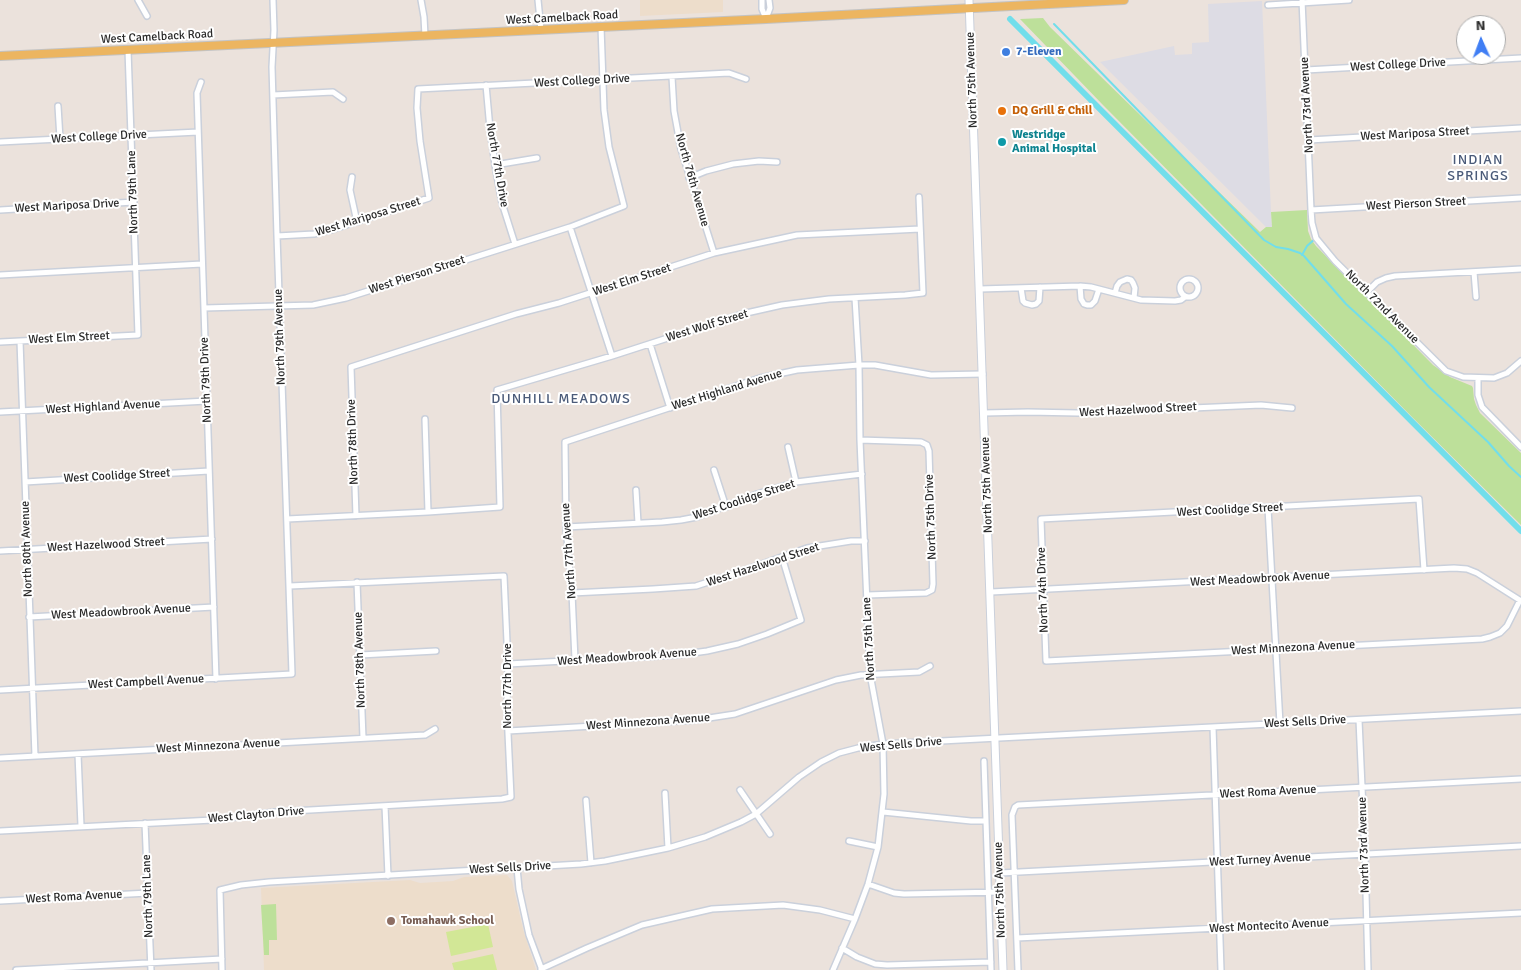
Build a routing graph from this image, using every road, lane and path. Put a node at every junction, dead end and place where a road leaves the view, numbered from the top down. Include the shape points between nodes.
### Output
1 (138, 0) edge
2 (272, 0) edge
3 (421, 0) edge
4 (538, 0) edge
5 (762, 0) edge
6 (769, 0) edge
7 (969, 0) edge
8 (1124, 0) edge
9 (1350, 0) edge
10 (1302, 1) edge
11 (1268, 5) dead end
12 (969, 9) junction
13 (147, 16) dead end
14 (766, 19) junction
15 (600, 27) junction
16 (541, 30) junction
17 (425, 36) junction
18 (274, 43) junction
19 (128, 50) junction
20 (0, 56) edge
21 (1521, 58) edge
22 (1306, 70) junction
23 (672, 77) junction
24 (746, 79) dead end
25 (603, 80) junction
26 (202, 82) dead end
27 (486, 85) junction
28 (273, 95) junction
29 (343, 99) dead end
30 (58, 106) dead end
31 (1521, 128) edge
32 (198, 132) junction
33 (131, 135) junction
34 (60, 139) junction
35 (1309, 140) junction
36 (0, 142) edge
37 (537, 158) dead end
38 (777, 162) dead end
39 (495, 165) junction
40 (352, 177) dead end
41 (689, 178) junction
42 (919, 197) dead end
43 (429, 198) joint
44 (1521, 198) edge
45 (134, 202) junction
46 (0, 210) edge
47 (1312, 210) junction
48 (358, 222) junction
49 (570, 227) junction
50 (920, 229) junction
51 (277, 236) junction
52 (515, 244) junction
53 (714, 253) junction
54 (202, 264) junction
55 (136, 268) junction
56 (1521, 268) edge
57 (1474, 272) junction
58 (0, 275) edge
59 (1080, 286) junction
60 (1040, 287) junction
61 (1021, 288) junction
62 (980, 289) junction
63 (1099, 289) junction
64 (1367, 292) junction
65 (591, 293) junction
66 (1115, 293) junction
67 (1185, 296) dead end
68 (1476, 297) dead end
69 (855, 298) junction
70 (1134, 298) junction
71 (279, 306) junction
72 (204, 308) junction
73 (138, 335) joint
74 (20, 341) junction
75 (0, 342) edge
76 (650, 344) junction
77 (612, 356) junction
78 (1521, 361) edge
79 (859, 365) junction
80 (351, 368) joint
81 (983, 374) junction
82 (1478, 379) junction
83 (207, 401) junction
84 (670, 408) junction
85 (1292, 408) dead end
86 (22, 411) junction
87 (0, 412) edge
88 (984, 413) junction
89 (425, 419) dead end
90 (860, 440) junction
91 (565, 442) joint
92 (788, 447) dead end
93 (1521, 447) edge
94 (714, 470) dead end
95 (209, 471) junction
96 (862, 474) junction
97 (25, 482) junction
98 (796, 482) junction
99 (636, 490) dead end
100 (726, 507) junction
101 (1268, 508) junction
102 (428, 512) junction
103 (356, 516) junction
104 (1040, 519) joint
105 (287, 520) junction
106 (638, 523) junction
107 (566, 527) junction
108 (212, 539) junction
109 (865, 541) junction
110 (27, 549) junction
111 (0, 551) edge
112 (782, 558) junction
113 (1424, 570) junction
114 (1272, 578) junction
115 (357, 582) junction
116 (290, 586) junction
117 (1044, 590) junction
118 (991, 592) junction
119 (572, 593) junction
120 (867, 595) junction
121 (1521, 601) edge
122 (214, 607) junction
123 (29, 617) junction
124 (1275, 649) junction
125 (436, 651) dead end
126 (360, 655) junction
127 (575, 660) junction
128 (1046, 661) joint
129 (508, 664) junction
130 (930, 666) dead end
131 (292, 674) joint
132 (870, 674) junction
133 (216, 679) junction
134 (32, 688) junction
135 (0, 690) edge
136 (1521, 711) edge
137 (1359, 720) junction
138 (1280, 724) junction
139 (1213, 727) junction
140 (435, 729) dead end
141 (508, 731) junction
142 (363, 738) junction
143 (996, 738) junction
144 (883, 744) junction
145 (78, 754) junction
146 (35, 756) junction
147 (0, 758) edge
148 (984, 761) dead end
149 (1521, 779) edge
150 (1362, 787) junction
151 (740, 790) dead end
152 (665, 793) dead end
153 (1216, 795) junction
154 (511, 797) joint
155 (586, 800) dead end
156 (385, 806) junction
157 (1015, 807) joint
158 (883, 812) junction
159 (756, 814) junction
160 (986, 821) junction
161 (145, 823) junction
162 (81, 826) junction
163 (0, 831) edge
164 (770, 834) dead end
165 (849, 842) dead end
166 (1521, 846) edge
167 (878, 847) junction
168 (668, 848) junction
169 (1365, 854) junction
170 (1218, 862) junction
171 (591, 863) junction
172 (517, 868) junction
173 (1014, 872) junction
174 (1000, 873) junction
175 (388, 876) junction
176 (868, 884) junction
177 (988, 892) junction
178 (1000, 892) junction
179 (148, 893) junction
180 (0, 901) edge
181 (1521, 913) edge
182 (855, 918) junction
183 (1366, 920) junction
184 (1220, 928) junction
185 (1017, 938) junction
186 (842, 948) junction
187 (222, 959) junction
188 (150, 962) junction
189 (991, 962) junction
190 (542, 969) edge
191 (16, 970) edge
192 (150, 970) edge
193 (222, 970) edge
194 (833, 970) edge
195 (991, 970) edge
196 (1003, 970) edge
197 (1018, 970) edge
198 (1221, 970) edge
199 (1368, 970) edge

1 - 13 street
2 - 18 street, North 79th Avenue
3 - 17 street
4 - 16 street
5 - 14 street
6 - 14 street
7 - 12 main road, North 75th Avenue
8 - 12 main road, West Camelback Road
9 - 10 street
10 - 11 street
10 - 22 street, North 73rd Avenue
12 - 14 main road, West Camelback Road
12 - 62 main road, North 75th Avenue
14 - 15 main road, West Camelback Road
15 - 16 main road, West Camelback Road
15 - 25 street
16 - 17 main road, West Camelback Road
17 - 18 main road, West Camelback Road
18 - 19 main road, West Camelback Road
18 - 28 street, North 79th Avenue
19 - 20 main road, West Camelback Road
19 - 33 street, North 79th Lane
21 - 22 street, West College Drive
22 - 35 street, North 73rd Avenue
23 - 24 street, West College Drive via 729,73
23 - 25 street, West College Drive
23 - 41 street, North 76th Avenue via 674,111
25 - 27 street, West College Drive
25 - 49 street, West Pierson Street via 610,147 624,206
26 - 32 street, North 79th Drive via 197,93
27 - 39 street, North 77th Drive
27 - 43 street, West College Drive via 418,89 417,108
28 - 29 street via 333,92
28 - 51 street, North 79th Avenue
30 - 34 street
31 - 35 street, West Mariposa Street
32 - 33 street, West College Drive
32 - 54 street, North 79th Drive
33 - 34 street, West College Drive
33 - 45 street, North 79th Lane
34 - 36 street, West College Drive
35 - 47 street, North 73rd Avenue
37 - 39 street
38 - 41 street via 733,164
39 - 52 street, North 77th Drive via 502,203
40 - 48 street via 350,190
41 - 53 street, North 76th Avenue
42 - 50 street
43 - 48 street, West Mariposa Street
44 - 47 street, West Pierson Street
45 - 46 street, West Mariposa Drive
45 - 55 street, North 79th Lane
47 - 64 street, North 72nd Avenue via 1316,238
48 - 51 street, West Mariposa Street via 314,234
49 - 52 street, West Pierson Street
49 - 65 street
50 - 53 street, West Elm Street via 796,235
50 - 69 street, West Wolf Street via 923,293
51 - 71 street, North 79th Avenue
52 - 71 street, West Pierson Street via 346,298 313,305
53 - 65 street, West Elm Street
54 - 55 street
54 - 72 street, North 79th Drive
55 - 58 street
55 - 73 street, North 79th Lane
56 - 57 street
57 - 64 street via 1395,276 1377,282
57 - 68 street
59 - 60 street
59 - 63 street
59 - 63 street via 1081,299 1088,305 1095,301
60 - 61 street
60 - 61 street via 1039,302 1032,305 1023,301
61 - 62 street
62 - 81 main road, North 75th Avenue
63 - 66 street
64 - 82 street, North 72nd Avenue via 1446,371
65 - 77 street
65 - 80 street, West Elm Street
66 - 70 street
66 - 70 street via 1120,282 1131,280 1135,288
67 - 70 street via 1175,301
69 - 76 street, West Wolf Street via 782,305 742,314
69 - 79 street, North 75th Lane
71 - 72 street, West Pierson Street
71 - 105 street, North 79th Avenue
72 - 83 street, North 79th Drive
73 - 74 street, West Elm Street
74 - 75 street, West Elm Street
74 - 86 street, North 80th Avenue
76 - 77 street, West Wolf Street
76 - 84 street
77 - 102 street, West Wolf Street via 497,390 500,507
78 - 82 street via 1500,376
79 - 81 street, West Highland Avenue via 931,375
79 - 84 street, West Highland Avenue via 781,373
79 - 90 street, North 75th Lane
80 - 103 street, North 78th Drive
81 - 88 main road, North 75th Avenue
82 - 93 street via 1482,407
83 - 86 street, West Highland Avenue
83 - 95 street, North 79th Drive
84 - 91 street, West Highland Avenue
85 - 88 street, West Hazelwood Street via 1261,405 1078,413
86 - 87 street, West Highland Avenue
86 - 97 street, North 80th Avenue
88 - 118 main road, North 75th Avenue
89 - 102 street
90 - 96 street, North 75th Lane
90 - 120 street, North 75th Drive via 921,442 929,451 932,590 926,593
91 - 107 street, North 77th Avenue
92 - 98 street
94 - 100 street
95 - 97 street, West Coolidge Street
95 - 108 street, North 79th Drive
96 - 98 street, West Coolidge Street
96 - 109 street, North 75th Lane
97 - 110 street, North 80th Avenue
98 - 100 street, West Coolidge Street
99 - 106 street
100 - 106 street, West Coolidge Street via 681,520
101 - 104 street, West Coolidge Street
101 - 113 street, West Coolidge Street via 1419,499
101 - 114 street
102 - 103 street
103 - 105 street
104 - 117 street, North 74th Drive
105 - 116 street, North 79th Avenue
106 - 107 street, West Coolidge Street
107 - 119 street, North 77th Avenue
108 - 110 street, West Hazelwood Street
108 - 122 street, North 79th Drive
109 - 112 street, West Hazelwood Street via 807,548
109 - 120 street, North 75th Lane
110 - 111 street, West Hazelwood Street
110 - 123 street, North 80th Avenue
112 - 119 street, West Hazelwood Street via 696,586
112 - 127 street, West Meadowbrook Avenue via 801,620 738,644 707,651
113 - 114 street, West Meadowbrook Avenue
113 - 121 street, West Meadowbrook Avenue via 1467,569
114 - 117 street, West Meadowbrook Avenue
114 - 124 street
115 - 116 street
115 - 126 street, North 78th Avenue
115 - 129 street, North 77th Drive via 504,576
116 - 131 street, North 79th Avenue
117 - 118 street, West Meadowbrook Avenue
117 - 128 street, North 74th Drive
118 - 143 main road, North 75th Avenue
119 - 127 street, North 77th Avenue
120 - 132 street, North 75th Lane
121 - 124 street, West Minnezona Avenue via 1507,626 1490,637
122 - 123 street, West Meadowbrook Avenue
122 - 133 street, North 79th Drive
123 - 134 street, North 80th Avenue
124 - 128 street, West Minnezona Avenue
124 - 138 street
125 - 126 street
126 - 142 street, North 78th Avenue
127 - 129 street, West Meadowbrook Avenue
129 - 141 street, North 77th Drive
130 - 132 street, West Minnezona Avenue via 919,672
131 - 133 street, West Campbell Avenue
132 - 141 street, West Minnezona Avenue via 836,680 735,714 696,720
132 - 144 street, North 75th Lane
133 - 134 street, West Campbell Avenue
134 - 135 street, West Campbell Avenue
134 - 146 street, North 80th Avenue
136 - 137 street, West Sells Drive
137 - 138 street, West Sells Drive
137 - 150 street, North 73rd Avenue
138 - 139 street, West Sells Drive
139 - 143 street, West Sells Drive
139 - 153 street
140 - 142 street, West Minnezona Avenue via 425,735
141 - 154 street, North 77th Drive
142 - 145 street, West Minnezona Avenue
143 - 144 street, West Sells Drive
143 - 174 main road, North 75th Avenue
144 - 158 street, North 75th Lane
144 - 159 street, West Sells Drive via 848,750 821,762
145 - 146 street, West Minnezona Avenue
145 - 162 street
146 - 147 street, West Minnezona Avenue
148 - 160 street, North 75th Avenue
149 - 150 street, West Roma Avenue
150 - 153 street, West Roma Avenue
150 - 169 street, North 73rd Avenue
151 - 159 street
152 - 168 street
153 - 157 street, West Roma Avenue
153 - 170 street
154 - 156 street, West Clayton Drive
155 - 171 street
156 - 161 street, West Clayton Drive
156 - 175 street
157 - 173 street, North 75th Avenue via 1012,815
158 - 160 street
158 - 167 street, North 75th Lane
159 - 164 street
159 - 168 street, West Sells Drive via 731,828
160 - 177 street, North 75th Avenue
161 - 162 street, West Clayton Drive
161 - 179 street, North 79th Lane
162 - 163 street, West Clayton Drive
165 - 167 street
166 - 169 street, West Turney Avenue
167 - 176 street, North 75th Lane
168 - 171 street, West Sells Drive
169 - 170 street, West Turney Avenue
169 - 183 street, North 73rd Avenue
170 - 173 street, West Turney Avenue
170 - 184 street
171 - 172 street, West Sells Drive
172 - 175 street, West Sells Drive
172 - 190 street via 529,934
173 - 174 street, West Turney Avenue
173 - 185 street, North 75th Avenue
174 - 178 main road, North 75th Avenue
175 - 187 street, West Sells Drive via 241,884 220,890
176 - 177 street via 904,894
176 - 182 street, North 75th Lane
177 - 178 street
177 - 189 street, North 75th Avenue
178 - 196 main road, North 75th Avenue
179 - 180 street, West Roma Avenue
179 - 188 street, North 79th Lane
181 - 183 street, West Montecito Avenue
182 - 186 street, North 75th Lane
182 - 190 street via 783,906 712,909 642,925
183 - 184 street, West Montecito Avenue
183 - 199 street, North 73rd Avenue
184 - 185 street, West Montecito Avenue
184 - 198 street
185 - 197 street, North 75th Avenue
186 - 189 street via 875,964
186 - 194 street, North 75th Lane
187 - 188 street
187 - 193 street
188 - 191 street
188 - 192 street, North 79th Lane
189 - 195 street, North 75th Avenue

